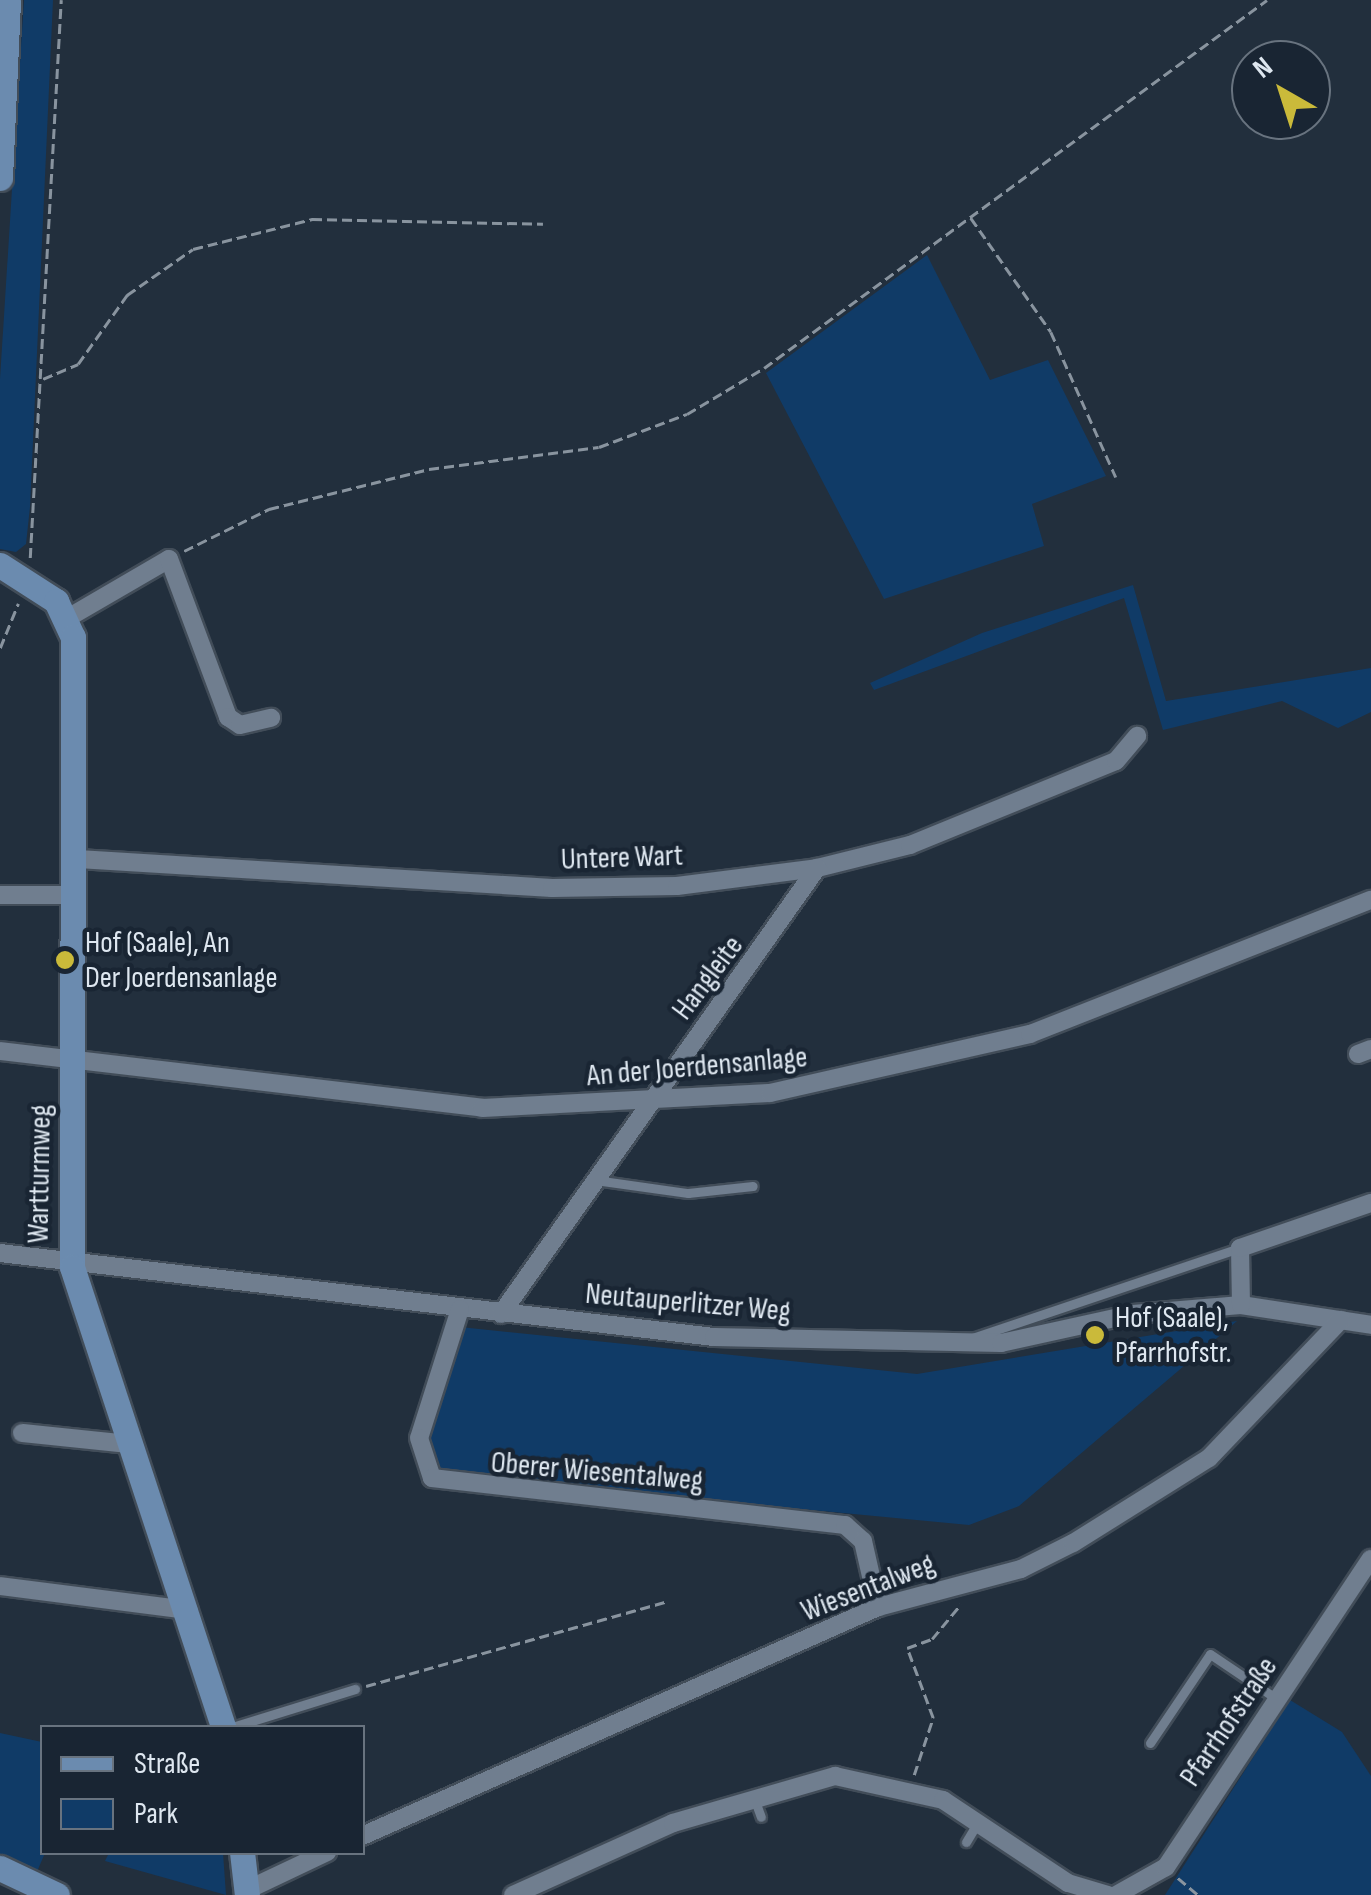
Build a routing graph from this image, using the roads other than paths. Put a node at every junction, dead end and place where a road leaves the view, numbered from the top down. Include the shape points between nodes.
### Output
1 (8, 0) edge
2 (0, 178) edge
3 (0, 566) edge
4 (66, 618) junction
5 (270, 718) dead end
6 (1137, 736) dead end
7 (78, 859) junction
8 (817, 868) junction
9 (0, 895) edge
10 (78, 895) junction
11 (1371, 900) edge
12 (0, 1051) edge
13 (74, 1063) junction
14 (648, 1104) junction
15 (593, 1180) junction
16 (753, 1186) dead end
17 (1371, 1203) edge
18 (1240, 1248) junction
19 (0, 1252) edge
20 (72, 1267) junction
21 (1241, 1305) junction
22 (460, 1308) junction
23 (501, 1314) junction
24 (1342, 1320) junction
25 (1371, 1326) edge
26 (956, 1345) junction
27 (22, 1433) dead end
28 (128, 1444) junction
29 (1371, 1559) edge
30 (0, 1586) edge
31 (878, 1607) junction
32 (188, 1610) junction
33 (355, 1689) road end
34 (1278, 1699) junction
35 (225, 1725) edge
36 (236, 1725) edge
37 (1150, 1743) dead end
38 (753, 1796) junction
39 (761, 1817) dead end
40 (978, 1822) junction
41 (365, 1835) edge
42 (966, 1842) dead end
43 (242, 1855) edge
44 (321, 1855) edge
45 (0, 1868) edge
46 (247, 1892) edge
47 (57, 1895) edge
48 (513, 1895) edge
49 (1108, 1895) edge
50 (1116, 1895) edge

1 - 2 street
3 - 4 street via 26,579
4 - 5 street via 169,559 228,717 240,725
4 - 7 street, Wartturmweg
6 - 8 street, Untere Wart via 1116,761 1026,800
7 - 8 street, Untere Wart via 552,888 677,886
7 - 10 street, Wartturmweg
8 - 14 street, Hangleite
9 - 10 street
10 - 13 street, Wartturmweg
11 - 14 street, An der Joerdensanlage via 1030,1034 906,1069
12 - 13 street, An der Joerdensanlage
13 - 14 street, An der Joerdensanlage via 464,1106
13 - 20 street, Wartturmweg
14 - 15 street, Hangleite
15 - 16 lane via 688,1193
15 - 23 street, Hangleite
17 - 18 street
18 - 21 street
18 - 26 lane
19 - 20 street, Neutauperlitzer Weg
20 - 22 street, Neutauperlitzer Weg
20 - 28 street, Wartturmweg
21 - 24 street, Neutauperlitzer Weg
21 - 26 street, Neutauperlitzer Weg
22 - 23 street, Neutauperlitzer Weg
22 - 31 street, Oberer Wiesentalweg via 419,1438 432,1478 845,1525 863,1541
23 - 26 street, Neutauperlitzer Weg via 714,1337
24 - 25 street, Neutauperlitzer Weg
24 - 31 street, Wiesentalweg via 1209,1458 1073,1543 974,1581
27 - 28 street
28 - 32 street, Wartturmweg
29 - 34 street, Pfarrhofstraße
30 - 32 street
31 - 41 street, Wiesentalweg
32 - 35 street, Wartturmweg
33 - 36 lane
34 - 37 lane via 1210,1654
34 - 50 street, Pfarrhofstraße via 1166,1867
38 - 39 lane
38 - 40 street via 835,1776 910,1788
38 - 48 street
40 - 42 lane
40 - 49 street via 1068,1883
43 - 46 street
44 - 46 street
45 - 47 street

